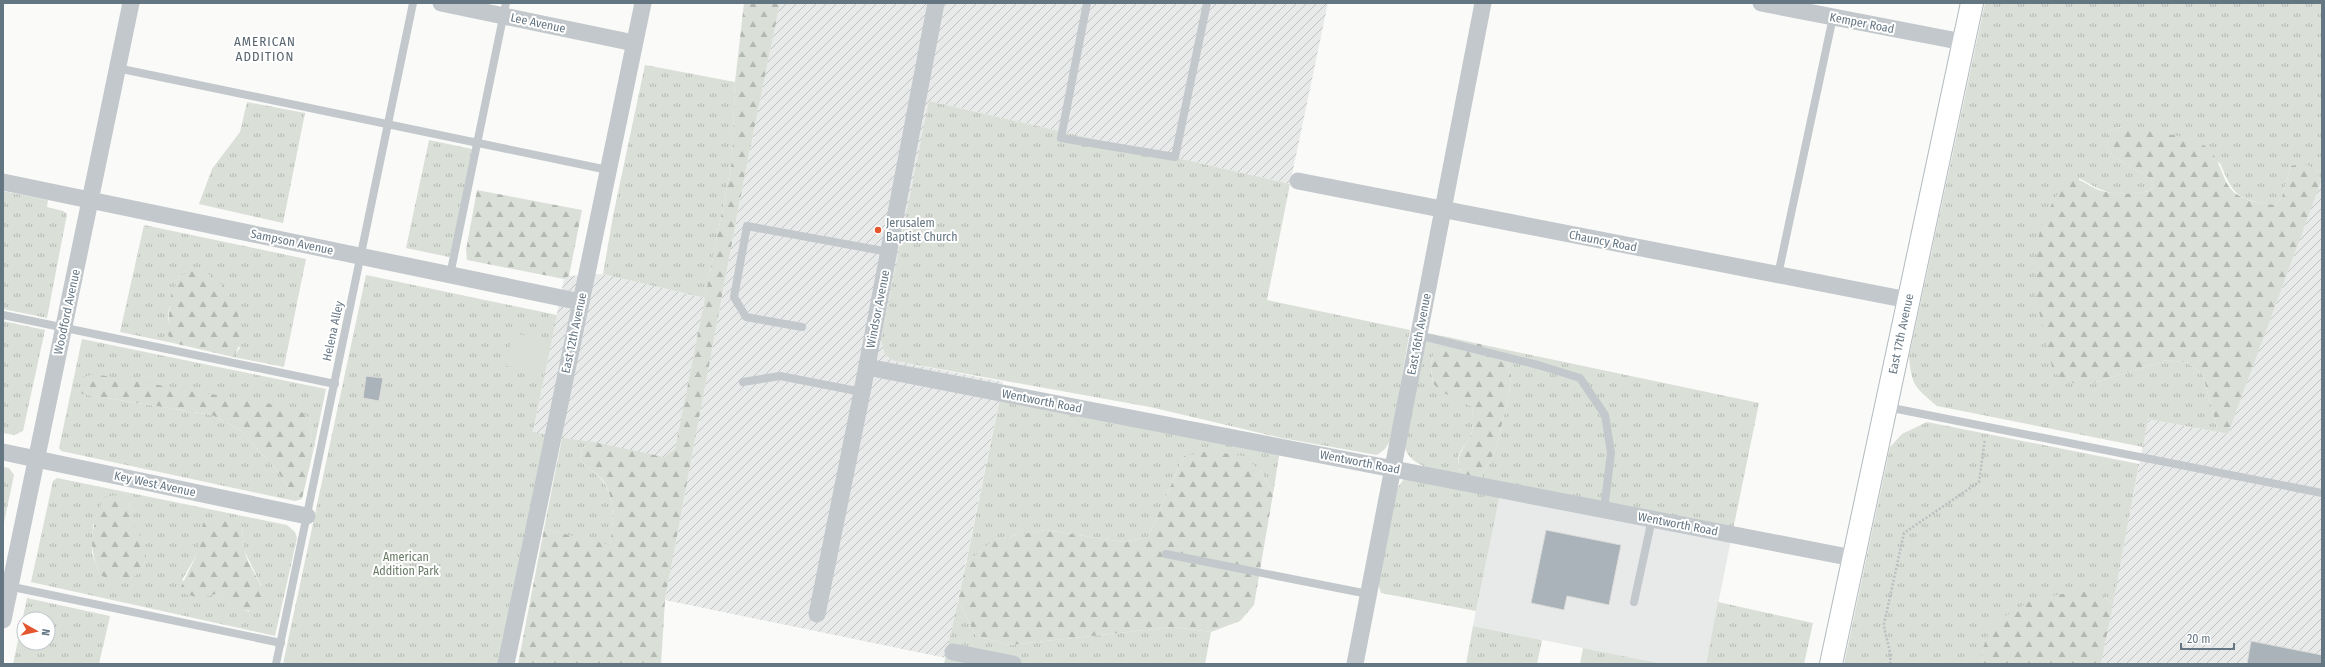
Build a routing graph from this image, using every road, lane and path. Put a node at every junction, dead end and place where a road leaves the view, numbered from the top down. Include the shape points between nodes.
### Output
1 (131, 3) edge
2 (413, 3) edge
3 (441, 3) edge
4 (643, 3) edge
5 (936, 3) edge
6 (1087, 3) edge
7 (1207, 3) edge
8 (1482, 3) edge
9 (1761, 3) edge
10 (1972, 3) edge
11 (505, 9) edge
12 (1833, 17) junction
13 (1963, 42) junction
14 (634, 43) junction
15 (117, 68) junction
16 (388, 125) junction
17 (477, 143) junction
18 (608, 170) junction
19 (1298, 181) dead end
20 (3, 182) edge
21 (90, 200) junction
22 (1443, 210) junction
23 (888, 252) junction
24 (361, 257) junction
25 (450, 275) junction
26 (1778, 275) junction
27 (1908, 300) junction
28 (581, 302) junction
29 (3, 315) edge
30 (802, 327) dead end
31 (63, 328) junction
32 (1418, 335) junction
33 (867, 367) junction
34 (744, 382) dead end
35 (335, 384) junction
36 (862, 392) junction
37 (1885, 406) junction
38 (1987, 427) junction
39 (3, 452) edge
40 (36, 459) junction
41 (1392, 469) junction
42 (2322, 493) edge
43 (1604, 510) junction
44 (307, 516) junction
45 (1652, 519) junction
46 (1166, 554) dead end
47 (1853, 558) junction
48 (6, 586) edge
49 (1368, 594) junction
50 (1634, 602) dead end
51 (817, 614) dead end
52 (3, 620) edge
53 (281, 643) junction
54 (953, 652) dead end
55 (276, 664) edge
56 (506, 664) edge
57 (1013, 664) edge
58 (1354, 664) edge
59 (1830, 664) edge
60 (1890, 664) edge

1 - 15 street, Woodford Avenue
2 - 16 lane, Helena Alley
3 - 11 street, Lee Avenue
4 - 14 street, East 12th Avenue
5 - 23 street, Windsor Avenue
6 - 7 lane via 1061,138 1174,157
8 - 22 street, East 16th Avenue
9 - 12 street, Kemper Road
10 - 13 street, East 17th Avenue
11 - 14 street, Lee Avenue
11 - 17 lane
12 - 13 street, Kemper Road
12 - 26 lane
13 - 27 street, East 17th Avenue
14 - 18 street, East 12th Avenue
15 - 16 lane
15 - 21 street, Woodford Avenue
16 - 17 lane
16 - 24 lane, Helena Alley
17 - 18 lane
17 - 25 lane
18 - 28 street, East 12th Avenue
19 - 22 street, Chauncy Road
20 - 21 street, Sampson Avenue
21 - 24 street, Sampson Avenue
21 - 31 street, Woodford Avenue
22 - 26 street, Chauncy Road
22 - 32 street, East 16th Avenue
23 - 30 lane via 746,226 734,297 746,317
23 - 33 street, Windsor Avenue
24 - 25 street, Sampson Avenue
24 - 35 lane, Helena Alley
25 - 28 street, Sampson Avenue
26 - 27 street, Chauncy Road
27 - 37 street, East 17th Avenue
28 - 56 street, East 12th Avenue
29 - 31 lane
31 - 35 lane
31 - 40 street, Woodford Avenue
32 - 41 street, East 16th Avenue
32 - 43 lane via 1538,364 1580,378 1605,415 1611,453
33 - 36 street, Windsor Avenue
33 - 41 street, Wentworth Road
34 - 36 lane via 780,376
35 - 44 lane, Helena Alley
36 - 51 street, Windsor Avenue
37 - 38 lane
37 - 47 street, East 17th Avenue
38 - 42 lane
38 - 60 path via 1979,482 1904,533 1884,624 1890,650
39 - 40 street, Key West Avenue
40 - 44 street, Key West Avenue
40 - 48 street, Woodford Avenue
41 - 43 street, Wentworth Road
41 - 49 street, East 16th Avenue
43 - 45 street, Wentworth Road
44 - 53 lane, Helena Alley
45 - 47 street, Wentworth Road
45 - 50 lane
46 - 49 lane
47 - 59 street, East 17th Avenue
48 - 52 street, Woodford Avenue
48 - 53 lane
49 - 58 street, East 16th Avenue
53 - 55 lane, Helena Alley
54 - 57 street

